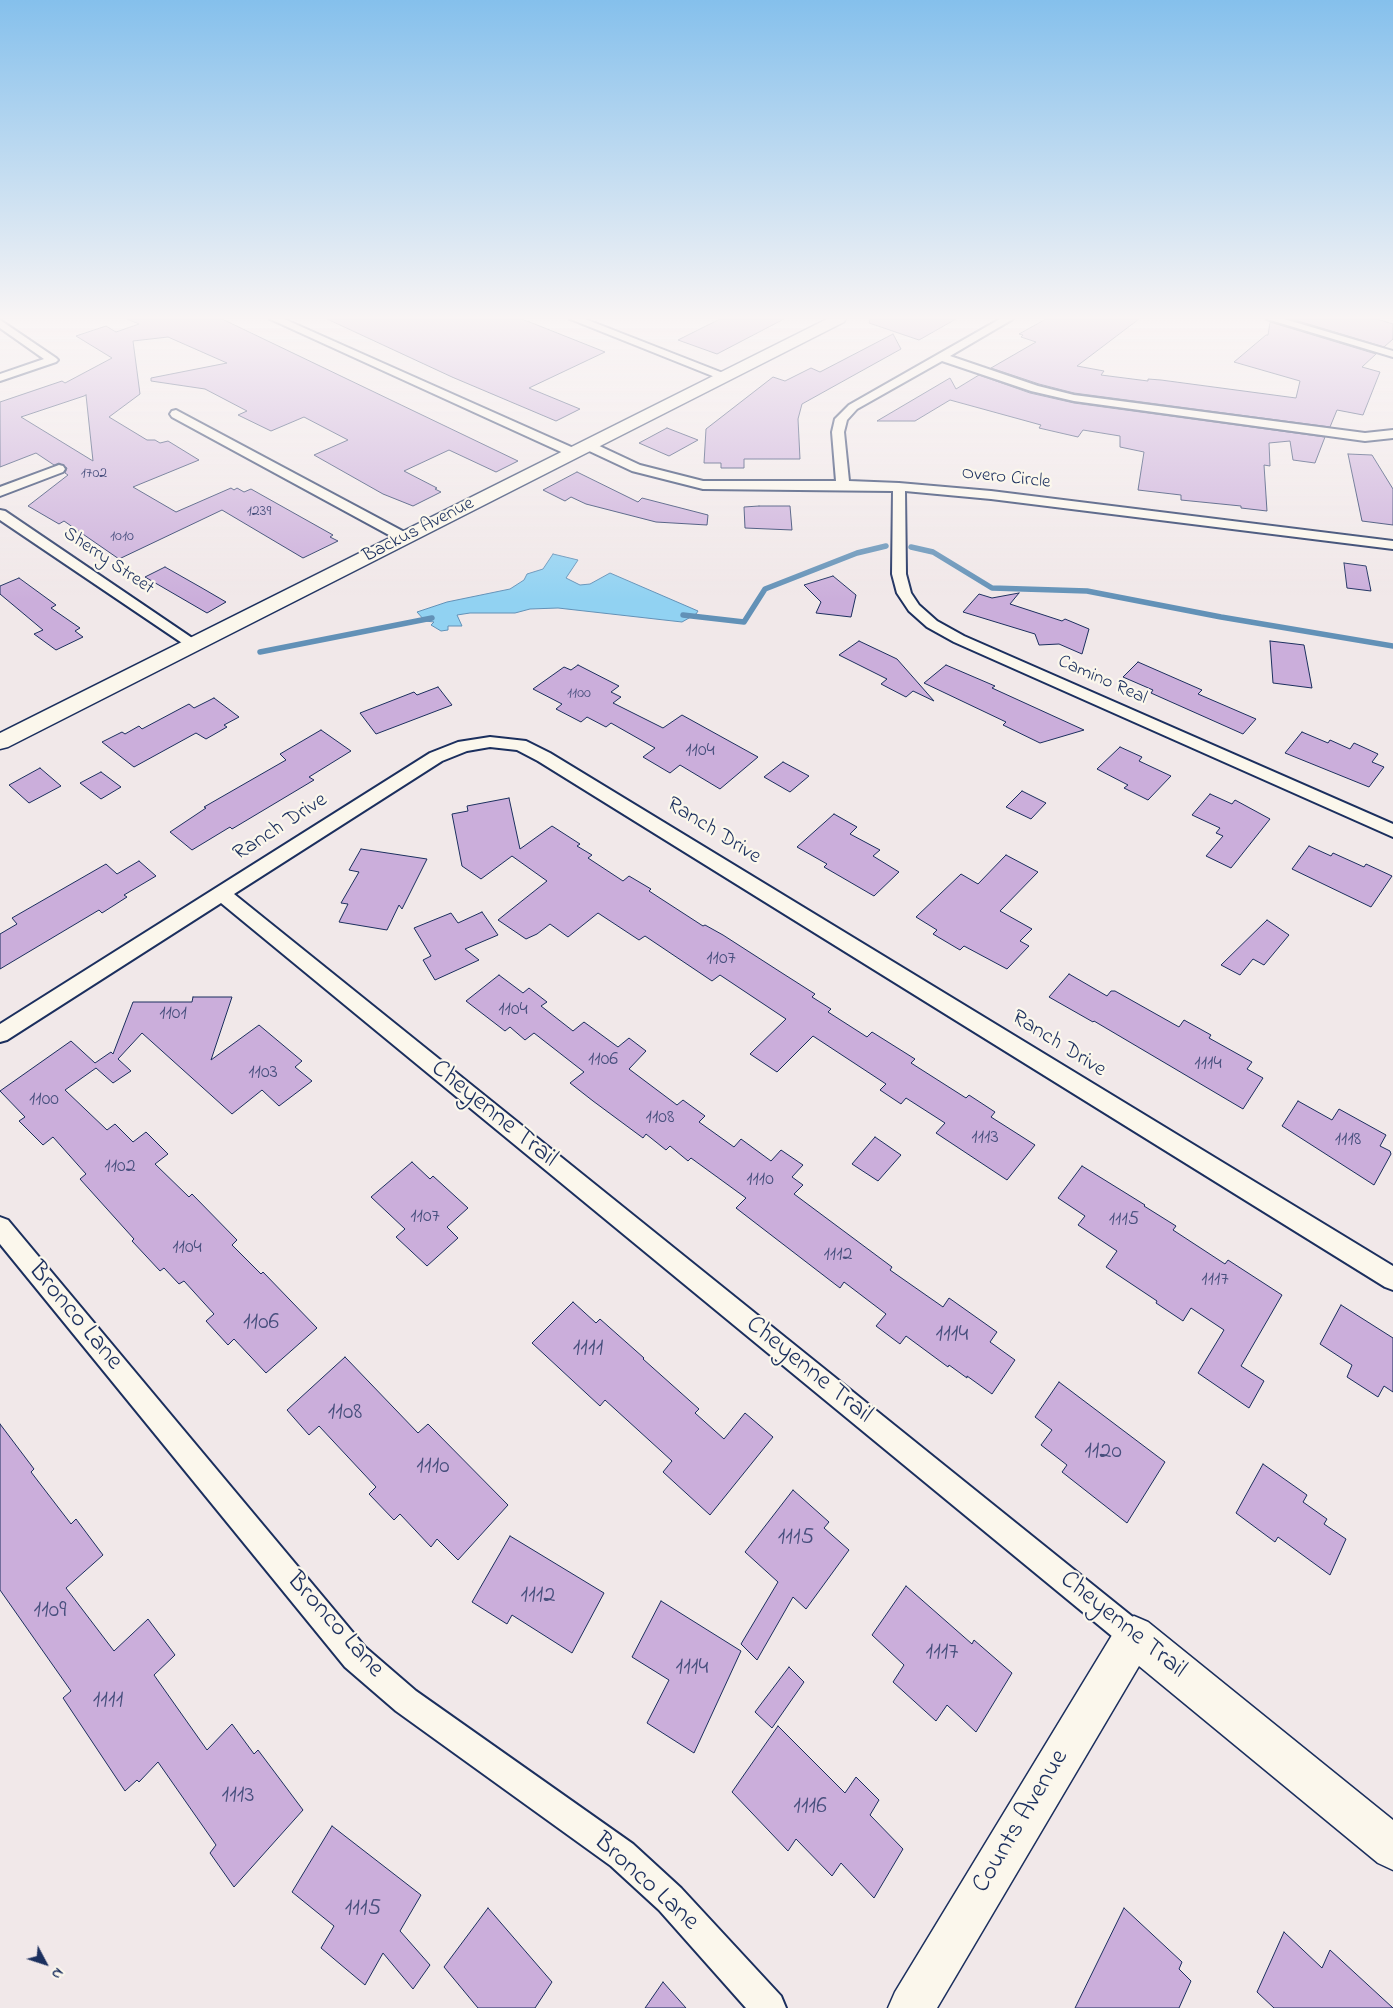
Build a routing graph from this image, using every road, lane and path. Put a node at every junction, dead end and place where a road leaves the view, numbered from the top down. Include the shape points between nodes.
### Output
1 (495, 413) edge
2 (655, 413) edge
3 (848, 413) edge
4 (1187, 413) edge
5 (176, 414) dead end
6 (1393, 434) edge
7 (582, 450) junction
8 (59, 469) dead end
9 (843, 484) junction
10 (899, 487) junction
11 (0, 492) edge
12 (0, 514) edge
13 (405, 538) junction
14 (1393, 546) edge
15 (194, 644) junction
16 (0, 742) edge
17 (1393, 831) edge
18 (222, 894) junction
19 (0, 1034) edge
20 (0, 1227) edge
21 (1393, 1278) edge
22 (1134, 1636) junction
23 (1393, 1848) edge
24 (768, 2008) edge
25 (911, 2008) edge

1 - 7 street, Overo Circle
2 - 7 street, Backus Avenue
3 - 9 street via 841,419 838,432
4 - 6 street via 1365,436
5 - 13 street
7 - 9 street, Overo Circle via 703,485
7 - 13 street, Backus Avenue
8 - 11 street
9 - 10 street, Overo Circle
10 - 14 street, Overo Circle via 992,495
10 - 17 street, Camino Real via 899,574 904,592 914,608 932,624 958,639
12 - 15 street, Sherry Street
13 - 15 street, Backus Avenue
15 - 16 street, Backus Avenue
18 - 19 street, Ranch Drive
18 - 21 street, Ranch Drive via 436,757 464,746 490,742 520,745 562,767
18 - 22 street, Cheyenne Trail
20 - 24 street, Bronco Lane via 355,1657 406,1701 622,1855 670,1899
22 - 23 street, Cheyenne Trail
22 - 25 street, Counts Avenue

